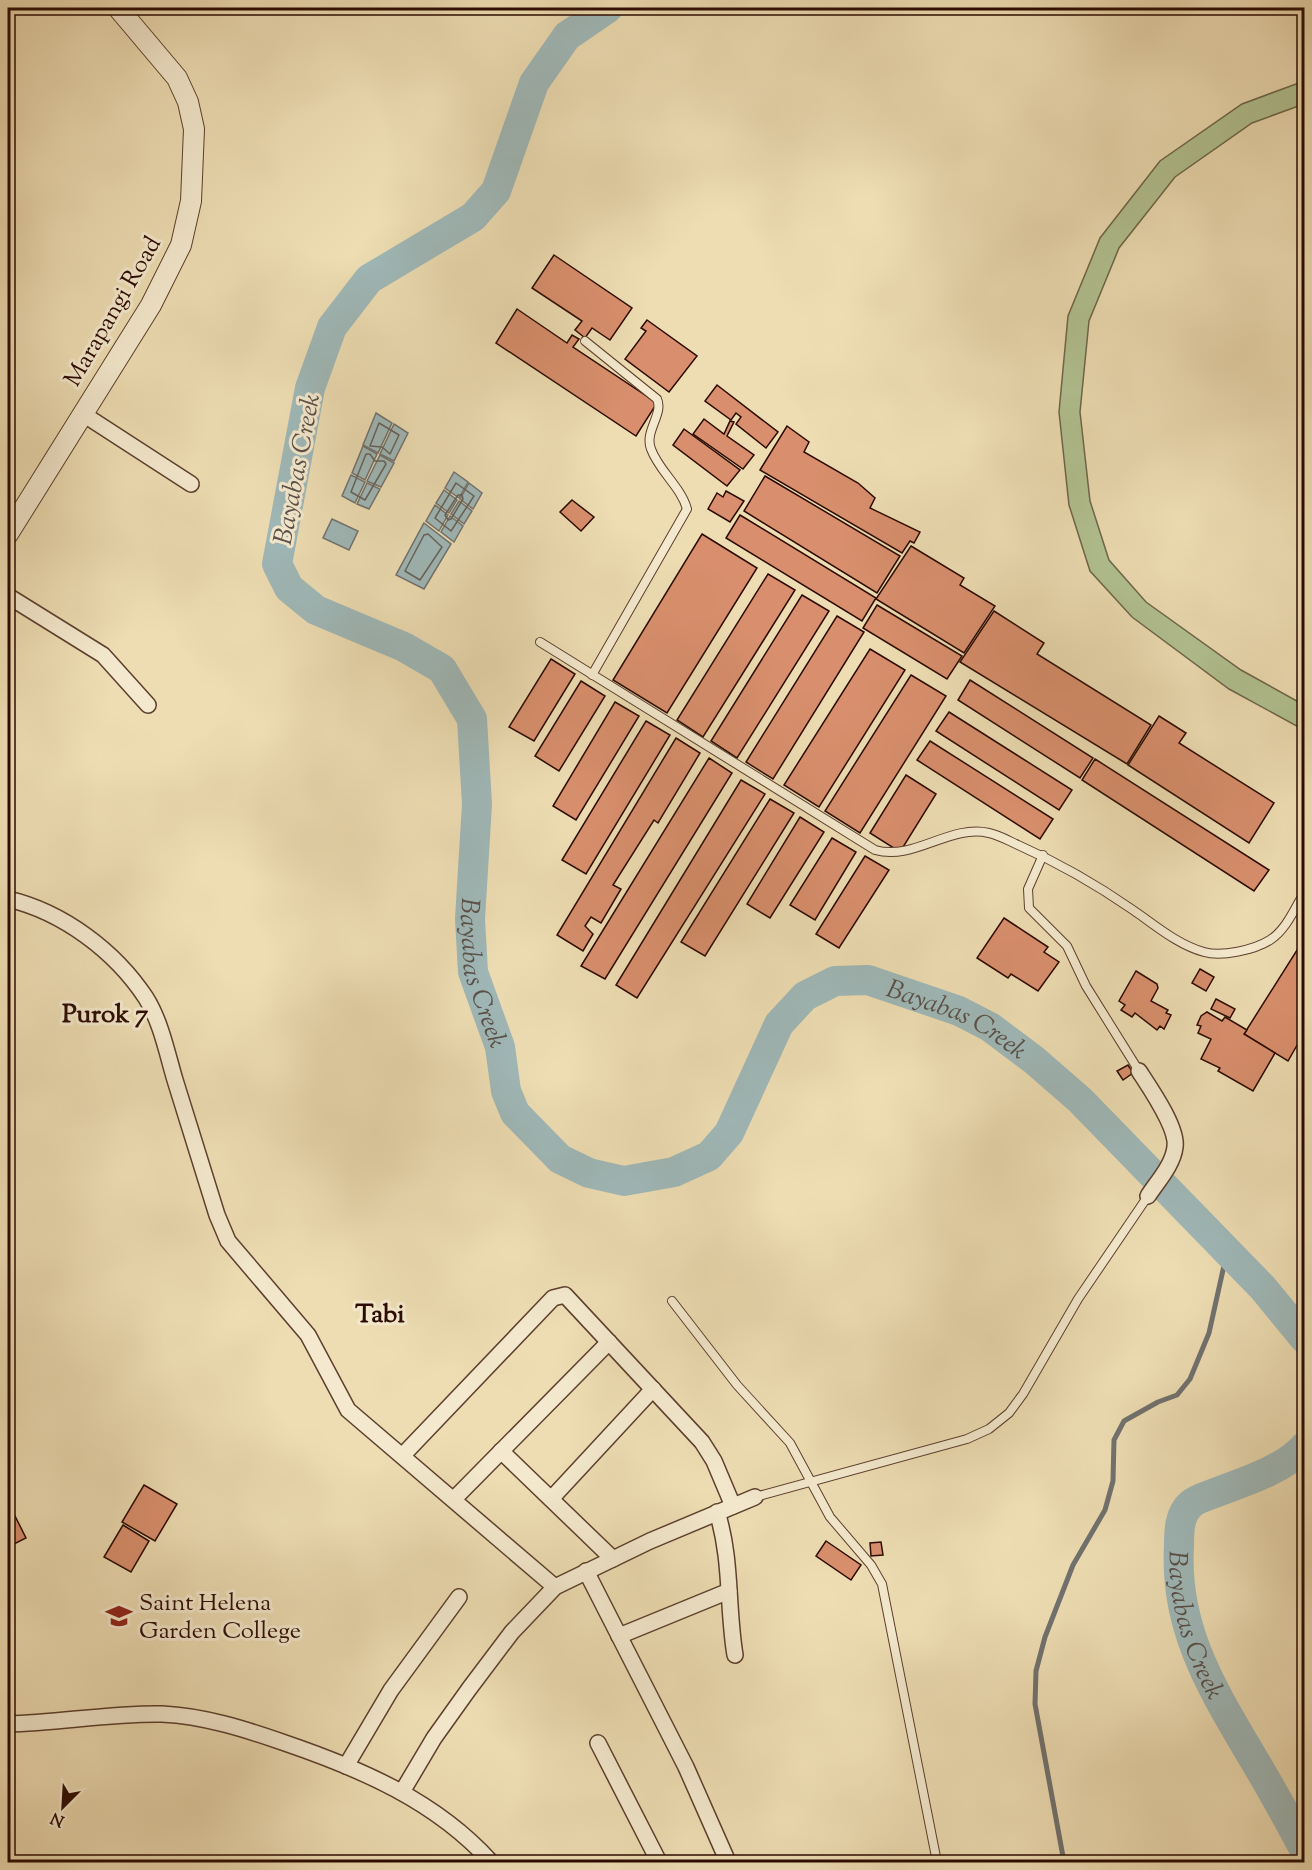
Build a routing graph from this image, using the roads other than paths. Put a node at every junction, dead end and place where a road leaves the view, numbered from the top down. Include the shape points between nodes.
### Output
1 (118, 8) edge
2 (585, 341) dead end
3 (83, 414) junction
4 (191, 484) dead end
5 (13, 513) edge
6 (8, 534) edge
7 (8, 597) edge
8 (540, 642) dead end
9 (592, 675) junction
10 (148, 705) dead end
11 (1043, 855) junction
12 (1305, 893) edge
13 (8, 899) edge
14 (1138, 1071) joint
15 (1148, 1196) joint
16 (672, 1301) dead end
17 (609, 1342) junction
18 (652, 1389) junction
19 (501, 1451) junction
20 (403, 1455) junction
21 (811, 1481) junction
22 (755, 1497) joint
23 (454, 1499) junction
24 (551, 1499) junction
25 (733, 1506) junction
26 (717, 1512) junction
27 (613, 1559) junction
28 (586, 1571) junction
29 (555, 1587) junction
30 (729, 1591) junction
31 (459, 1597) dead end
32 (619, 1636) junction
33 (735, 1654) dead end
34 (8, 1724) edge
35 (598, 1743) dead end
36 (346, 1766) junction
37 (402, 1792) junction
38 (490, 1863) edge
39 (659, 1863) edge
40 (728, 1863) edge
41 (937, 1863) edge

1 - 3 street, Marapangi Road via 177,78 188,102 194,129 193,183 180,244 167,274
2 - 9 lane via 657,399 650,448 687,509
3 - 4 street
3 - 5 street, Marapangi Road
5 - 6 street, Marapangi Road
7 - 10 street via 103,655
8 - 9 lane
9 - 11 lane via 874,850 898,854 975,831 991,833
11 - 12 lane via 1110,894 1171,937 1214,954 1259,946 1270,940
11 - 14 lane via 1028,889 1029,908 1067,946 1086,986
13 - 20 street via 41,910 90,939 126,972 147,1000 161,1032 228,1241 308,1335 348,1410
14 - 15 street via 1176,1140 1166,1169
15 - 21 lane via 1078,1299 1009,1413 989,1429 967,1439
16 - 21 lane via 737,1385 790,1443
17 - 18 street
17 - 19 street
17 - 20 street via 570,1298 553,1298
18 - 24 street
18 - 25 street via 702,1442
19 - 23 street
19 - 24 street
20 - 23 street
21 - 22 lane
21 - 41 lane via 830,1517 882,1584
22 - 25 street
23 - 29 street
24 - 27 street
25 - 26 street
26 - 27 street
26 - 30 street via 725,1538
27 - 28 street
28 - 29 street
28 - 32 street
29 - 37 street via 519,1624 470,1689 434,1738
30 - 32 street
30 - 33 street
31 - 36 street via 385,1700
32 - 40 street via 686,1767
34 - 36 street via 139,1714 184,1716 246,1729
35 - 39 street
36 - 37 street
37 - 38 street via 453,1826

